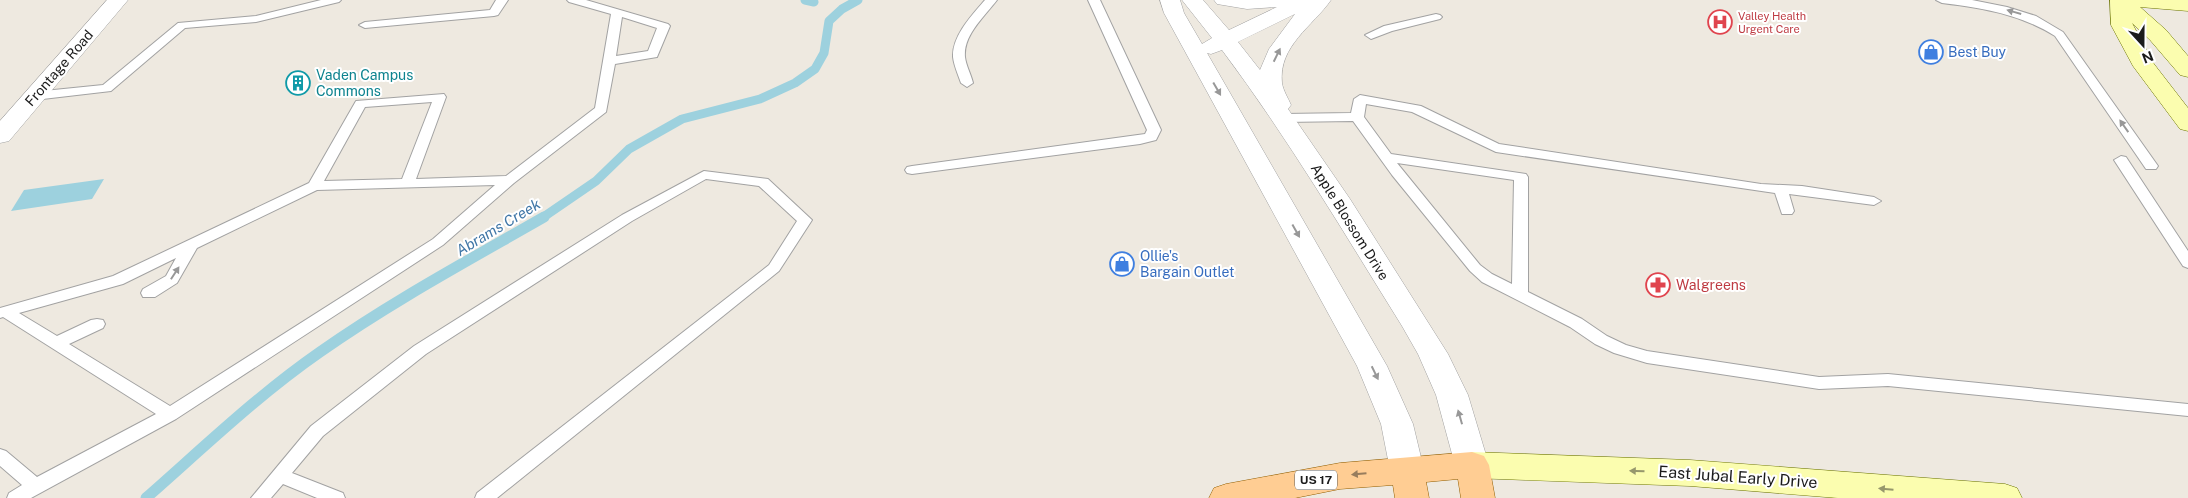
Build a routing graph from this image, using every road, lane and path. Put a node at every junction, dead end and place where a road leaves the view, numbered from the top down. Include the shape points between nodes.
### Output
1 (118, 0) edge
2 (335, 0) edge
3 (502, 0) edge
4 (573, 0) edge
5 (991, 0) edge
6 (1094, 0) edge
7 (1170, 0) edge
8 (1192, 0) edge
9 (1224, 0) edge
10 (1289, 0) edge
11 (1308, 0) edge
12 (1320, 0) edge
13 (2120, 0) edge
14 (2125, 0) edge
15 (1948, 1) edge
16 (2188, 5) edge
17 (617, 12) junction
18 (1436, 17) dead end
19 (365, 25) dead end
20 (1371, 35) dead end
21 (1227, 40) junction
22 (1196, 53) junction
23 (609, 61) junction
24 (2188, 70) edge
25 (967, 83) dead end
26 (34, 96) junction
27 (1357, 117) junction
28 (1284, 118) junction
29 (2188, 124) edge
30 (0, 136) edge
31 (1386, 157) junction
32 (2121, 160) dead end
33 (2151, 166) dead end
34 (912, 170) dead end
35 (509, 180) junction
36 (408, 182) junction
37 (314, 186) junction
38 (1782, 189) junction
39 (1874, 201) dead end
40 (1788, 210) dead end
41 (192, 244) junction
42 (2188, 263) edge
43 (149, 293) dead end
44 (1520, 295) junction
45 (3, 313) edge
46 (97, 324) dead end
47 (56, 343) junction
48 (2188, 410) edge
49 (170, 414) junction
50 (0, 456) edge
51 (1472, 464) junction
52 (279, 476) junction
53 (1410, 484) edge
54 (35, 486) junction
55 (16, 498) edge
56 (260, 498) edge
57 (336, 498) edge
58 (484, 498) edge
59 (1226, 498) edge
60 (1478, 498) edge
61 (2004, 498) edge

1 - 26 street, Frontage Road
2 - 26 lane via 256,19 182,25 107,88
3 - 19 lane via 494,13
4 - 17 lane
5 - 25 lane via 959,46
6 - 34 lane via 1154,130 1151,137
7 - 22 street
8 - 21 street, Apple Blossom Drive
9 - 10 street via 1247,3
11 - 21 street
28 -> 12 street via 1271,82 1272,66 1288,36
13 - 24 main road via 2158,35
13 - 29 main road via 2122,25 2144,66
14 - 16 main road
33 -> 15 lane via 2059,34 2025,15 1985,5
17 - 23 lane
17 - 23 lane via 664,26 653,54
18 - 20 lane
21 - 22 street
21 - 28 street, Apple Blossom Drive
22 -> 53 street via 1372,366 1397,424
23 - 35 lane via 600,109
26 - 30 street, Frontage Road
27 - 28 lane
27 - 31 lane
27 - 38 lane via 1360,99 1406,106 1496,148
51 -> 28 street, Apple Blossom Drive via 1452,395 1433,354
31 - 44 lane via 1475,268
31 - 44 lane via 1521,177
32 - 42 lane
35 - 36 lane
35 - 49 lane via 438,242
36 - 37 lane
36 - 37 lane via 440,97 361,104
37 - 41 lane
38 - 39 lane
38 - 40 lane
43 -> 41 lane via 172,279
41 - 45 lane via 118,280
44 - 48 lane via 1576,323 1601,340 1647,357 1819,383 1888,380
45 - 47 lane
46 - 47 lane
47 - 49 lane
49 - 54 lane
50 - 54 lane
51 - 53 main road, US 17
51 - 60 main road
61 -> 51 main road, East Jubal Early Drive via 1690,473
52 - 56 lane
52 - 57 lane
52 - 58 lane via 317,431 420,350 627,218 704,175 763,182 805,220 774,268
53 -> 59 main road, US 17 via 1340,476
54 - 55 lane

